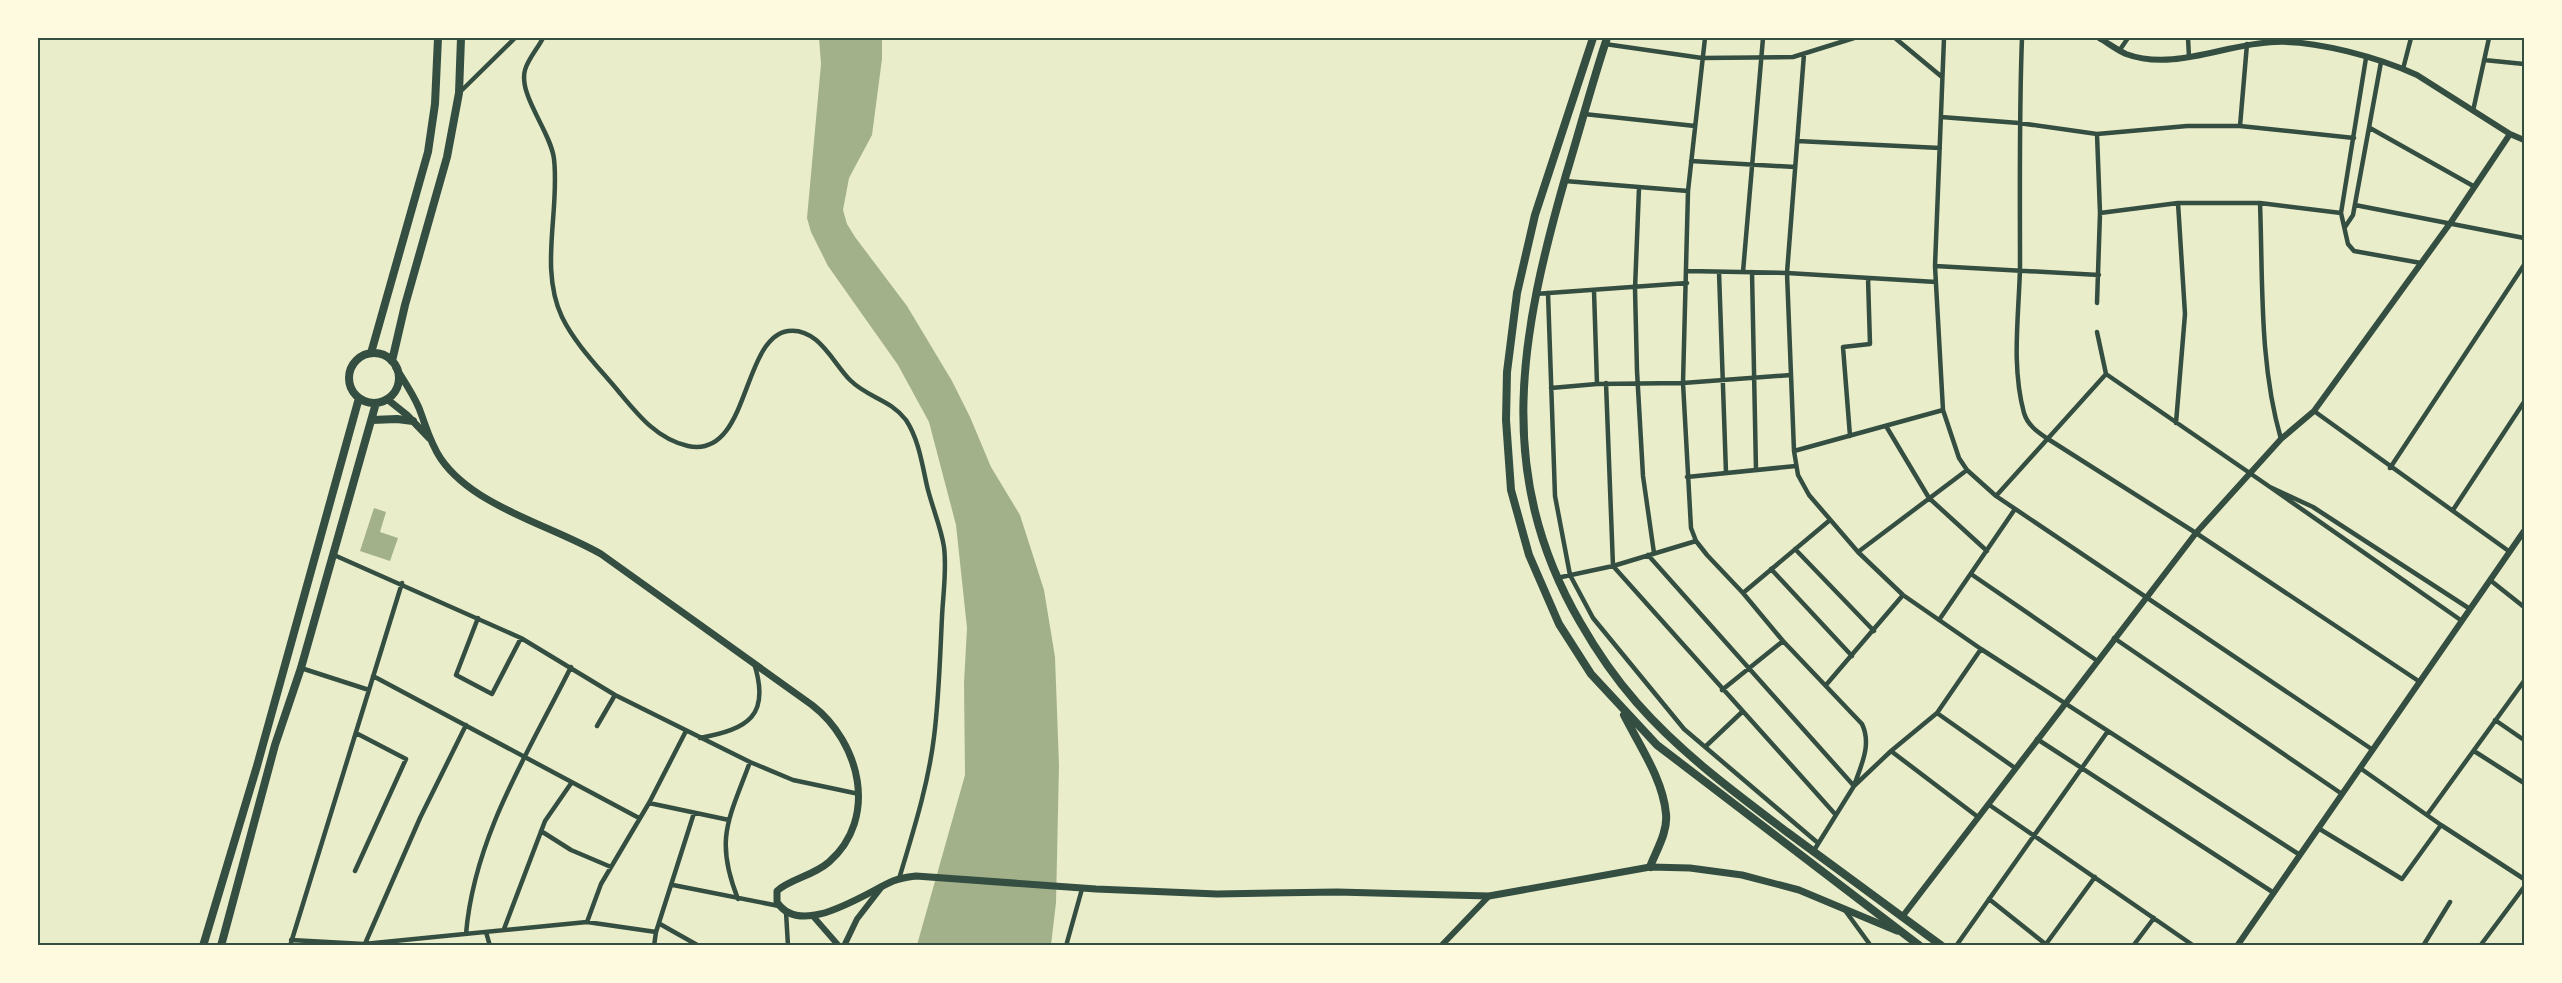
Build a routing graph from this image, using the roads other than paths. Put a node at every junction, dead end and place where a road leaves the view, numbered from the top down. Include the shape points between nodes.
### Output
1 (438, 38) edge
2 (461, 38) edge
3 (515, 38) edge
4 (543, 38) edge
5 (1593, 38) edge
6 (1705, 38) edge
7 (1763, 38) edge
8 (1854, 38) edge
9 (1895, 38) edge
10 (1944, 38) edge
11 (2022, 38) edge
12 (2099, 38) edge
13 (2128, 38) edge
14 (2188, 38) edge
15 (2411, 38) edge
16 (2489, 38) edge
17 (1606, 41) edge
18 (2247, 44) junction
19 (2119, 51) junction
20 (1804, 54) junction
21 (2189, 57) junction
22 (1702, 58) junction
23 (1762, 58) junction
24 (2366, 58) junction
25 (2484, 60) junction
26 (2381, 62) junction
27 (2524, 64) edge
28 (2403, 69) junction
29 (1942, 77) junction
30 (459, 93) junction
31 (2473, 111) junction
32 (1584, 114) junction
33 (1941, 117) junction
34 (2019, 123) junction
35 (1695, 126) junction
36 (2240, 126) junction
37 (2370, 128) junction
38 (2097, 134) junction
39 (2510, 134) junction
40 (2354, 138) junction
41 (2524, 140) edge
42 (1797, 141) junction
43 (1940, 148) junction
44 (1691, 161) junction
45 (1752, 165) junction
46 (1795, 167) junction
47 (1565, 181) junction
48 (2475, 187) junction
49 (1639, 188) junction
50 (1688, 191) junction
51 (2178, 203) junction
52 (2260, 203) junction
53 (2355, 205) junction
54 (2100, 213) junction
55 (2341, 213) junction
56 (2451, 222) junction
57 (2345, 227) junction
58 (2524, 238) edge
59 (2421, 263) junction
60 (2524, 265) edge
61 (1935, 266) junction
62 (2020, 270) junction
63 (1687, 271) junction
64 (1719, 272) junction
65 (1743, 272) junction
66 (1752, 272) junction
67 (1787, 273) junction
68 (2099, 275) junction
69 (1868, 278) junction
70 (1936, 282) junction
71 (1687, 283) junction
72 (1635, 289) junction
73 (1594, 291) junction
74 (1548, 293) junction
75 (1535, 294) junction
76 (2097, 303) dead end
77 (2097, 332) dead end
78 (371, 353) junction
79 (394, 364) junction
80 (2106, 374) junction
81 (1791, 375) junction
82 (1756, 378) junction
83 (1724, 379) junction
84 (1640, 381) junction
85 (1683, 382) junction
86 (1606, 383) junction
87 (1597, 384) junction
88 (1551, 388) junction
89 (359, 398) junction
90 (387, 399) junction
91 (2524, 402) edge
92 (376, 403) junction
93 (1943, 410) junction
94 (2314, 411) junction
95 (372, 420) junction
96 (413, 421) junction
97 (2176, 423) junction
98 (1886, 426) junction
99 (1850, 436) junction
100 (429, 438) junction
101 (2048, 439) junction
102 (2281, 439) junction
103 (1794, 450) junction
104 (1796, 466) junction
105 (2390, 468) junction
106 (1756, 470) junction
107 (1968, 470) junction
108 (1726, 473) junction
109 (2248, 473) junction
110 (1687, 477) junction
111 (2270, 487) junction
112 (1996, 496) junction
113 (1929, 498) junction
114 (2015, 509) junction
115 (2453, 510) junction
116 (1830, 520) junction
117 (2524, 531) edge
118 (2196, 533) junction
119 (1696, 541) junction
120 (1795, 549) junction
121 (1987, 551) junction
122 (1858, 552) junction
123 (2510, 552) junction
124 (1651, 554) junction
125 (334, 555) junction
126 (1613, 566) junction
127 (1771, 569) junction
128 (1971, 574) junction
129 (1570, 575) junction
130 (1557, 578) junction
131 (2490, 580) junction
132 (402, 583) junction
133 (1743, 593) junction
134 (1903, 595) junction
135 (2147, 596) junction
136 (2524, 607) edge
137 (2470, 609) junction
138 (478, 618) junction
139 (1939, 620) junction
140 (2462, 621) junction
141 (1874, 631) junction
142 (521, 638) junction
143 (2114, 638) junction
144 (1783, 641) junction
145 (1981, 649) junction
146 (1852, 656) junction
147 (2096, 660) junction
148 (753, 662) junction
149 (571, 667) junction
150 (301, 668) junction
151 (1748, 668) junction
152 (374, 676) junction
153 (2524, 681) edge
154 (2420, 682) junction
155 (1826, 685) junction
156 (369, 690) junction
157 (1722, 690) junction
158 (615, 695) junction
159 (2065, 703) junction
160 (1621, 708) junction
161 (1742, 712) junction
162 (1937, 713) junction
163 (2495, 720) junction
164 (466, 725) junction
165 (597, 726) dead end
166 (686, 731) junction
167 (2108, 731) junction
168 (356, 733) junction
169 (700, 738) junction
170 (2037, 739) junction
171 (2524, 740) edge
172 (1705, 747) junction
173 (2373, 750) junction
174 (1891, 751) junction
175 (2474, 751) junction
176 (526, 757) junction
177 (750, 762) junction
178 (2016, 768) junction
179 (2082, 768) junction
180 (2360, 768) junction
181 (572, 782) junction
182 (2524, 783) edge
183 (1854, 786) junction
184 (2342, 794) junction
185 (859, 795) junction
186 (649, 803) junction
187 (1988, 804) junction
188 (694, 813) junction
189 (1835, 814) junction
190 (2427, 815) junction
191 (1978, 817) junction
192 (639, 818) junction
193 (729, 820) junction
194 (2441, 825) junction
195 (2318, 828) junction
196 (541, 831) junction
197 (2034, 835) junction
198 (1818, 843) junction
199 (1813, 852) junction
200 (2300, 855) junction
201 (610, 867) junction
202 (1650, 867) junction
203 (355, 871) dead end
204 (2095, 877) junction
205 (899, 879) junction
206 (2524, 879) edge
207 (673, 885) junction
208 (883, 886) junction
209 (1079, 888) junction
210 (1863, 888) junction
211 (2524, 888) edge
212 (2274, 893) junction
213 (1489, 896) junction
214 (1857, 897) junction
215 (738, 899) junction
216 (1989, 899) junction
217 (2450, 902) dead end
218 (779, 906) junction
219 (1843, 909) junction
220 (786, 912) junction
221 (812, 915) junction
222 (1902, 917) junction
223 (2154, 918) junction
224 (587, 922) junction
225 (660, 924) junction
226 (504, 929) junction
227 (486, 932) junction
228 (656, 932) junction
229 (466, 934) junction
230 (1905, 934) junction
231 (291, 943) edge
232 (364, 944) edge
233 (203, 945) edge
234 (221, 945) edge
235 (490, 945) edge
236 (654, 945) edge
237 (699, 945) edge
238 (788, 945) edge
239 (839, 945) edge
240 (844, 945) edge
241 (1066, 945) edge
242 (1441, 945) edge
243 (1871, 945) edge
244 (1920, 945) edge
245 (1942, 945) edge
246 (1956, 945) edge
247 (2047, 945) edge
248 (2133, 945) edge
249 (2194, 945) edge
250 (2237, 945) edge
251 (2423, 945) edge
252 (2480, 945) edge

1 - 78 main road via 428,152
2 - 30 main road
3 - 30 street
4 - 205 street via 528,63 524,80 553,153 551,257 555,297 573,336 638,416 655,431 680,443 697,447 712,443 726,430 765,349 777,335 790,331 820,343 853,382 888,402 913,432 941,532 945,569 934,737 917,819
5 - 160 main road via 1535,215 1516,304 1507,372 1506,420 1511,490 1529,555 1559,624 1592,674
6 - 22 street
7 - 23 street
8 - 20 street
9 - 29 street
10 - 29 street
11 - 34 street
12 - 19 street
13 - 19 street
14 - 21 street
15 - 28 street
16 - 25 street
17 - 22 street
17 - 32 main road
18 - 21 street
18 - 24 street via 2298,42
18 - 36 street
19 - 21 street via 2145,58
20 - 23 street
20 - 42 street
22 - 23 street
22 - 35 street
23 - 45 street
24 - 26 street
24 - 40 street
25 - 27 street
25 - 31 street
26 - 28 street
26 - 37 street
28 - 31 street
29 - 33 street
30 - 79 main road via 440,185 405,305
31 - 39 street
32 - 35 street
32 - 47 main road
33 - 34 street
33 - 43 street
34 - 38 street
34 - 62 street
35 - 44 street
36 - 38 street
36 - 40 street
37 - 48 street
37 - 53 street
38 - 54 street
39 - 41 street
39 - 48 street
40 - 55 street
42 - 43 street
42 - 46 street
43 - 61 street
44 - 45 street
44 - 50 street
45 - 46 street
45 - 65 street
46 - 67 street
47 - 49 street
47 - 75 main road
48 - 56 street
49 - 50 street
49 - 72 street
50 - 63 street
51 - 52 street
51 - 54 street
51 - 97 street via 2185,314
52 - 55 street
52 - 102 street via 2266,365
53 - 56 street
53 - 57 street via 2352,220
54 - 68 street
55 - 57 street
56 - 58 street
56 - 59 street
57 - 59 street via 2348,244 2354,250
59 - 94 street
60 - 105 street
61 - 62 street
61 - 70 street
62 - 68 street
62 - 101 street via 2016,333 2022,402 2028,422
63 - 64 street
63 - 71 street
64 - 65 street
64 - 83 street
65 - 66 street
66 - 67 street
66 - 82 street
67 - 69 street
67 - 81 street
68 - 76 street
69 - 70 street
69 - 99 street via 1870,344 1844,347
70 - 93 street
71 - 72 street
71 - 85 street
72 - 73 street
72 - 84 street
73 - 74 street
73 - 87 street
74 - 75 street
74 - 88 street
75 - 130 main road via 1522,418 1526,468 1539,530
77 - 80 street
78 - 79 main road via 386,356
78 - 89 main road via 351,368 350,384
79 - 90 main road via 398,382
79 - 100 main road via 417,405
80 - 97 street
80 - 101 street
81 - 82 street
81 - 103 street
82 - 83 street
82 - 106 street
83 - 85 street
83 - 108 street
84 - 85 street
84 - 86 street
84 - 124 street via 1643,476
85 - 110 street
86 - 87 street
86 - 126 street
87 - 88 street
88 - 129 street via 1555,496
89 - 92 main road
89 - 233 main road
90 - 92 main road
90 - 96 main road
91 - 115 street
92 - 95 main road
93 - 98 street
93 - 107 street via 1953,445
94 - 102 street
94 - 105 street
95 - 96 main road
95 - 125 main road
96 - 100 main road
97 - 109 street
98 - 99 street
98 - 113 street
99 - 103 street
100 - 148 main road via 451,472 471,490 601,555
101 - 112 street
101 - 118 street
102 - 109 street
103 - 104 street
104 - 106 street
104 - 116 street via 1803,486
105 - 115 street
106 - 108 street
107 - 112 street
107 - 113 street
108 - 110 street
109 - 111 street
109 - 118 street
110 - 119 street via 1691,528
111 - 137 street via 2313,507
111 - 140 street
112 - 114 street
113 - 121 street
113 - 122 street
114 - 121 street
114 - 135 street
115 - 123 street
116 - 120 street
116 - 122 street
117 - 123 street
118 - 135 street
118 - 154 street
119 - 124 street
119 - 133 street
120 - 127 street
120 - 141 street
121 - 128 street
122 - 134 street
123 - 131 street
124 - 126 street
124 - 151 street
125 - 132 street
125 - 150 main road
126 - 129 street
126 - 157 street
127 - 133 street
127 - 146 street
128 - 139 street
128 - 147 street
129 - 130 street
129 - 172 street via 1593,618 1684,729
130 - 199 main road via 1598,653 1636,702 1698,764
131 - 136 street
131 - 137 street
132 - 138 street
132 - 152 street
133 - 144 street
134 - 139 street
134 - 141 street
135 - 143 street
135 - 173 street
137 - 140 street
138 - 142 street
138 - 142 street via 456,675 492,694
139 - 145 street
140 - 154 street
141 - 146 street
142 - 149 street
143 - 147 street
143 - 184 street
144 - 151 street
144 - 155 street
145 - 159 street
145 - 162 street
146 - 155 street
147 - 159 street
148 - 169 street via 761,692 750,718 725,733
148 - 185 main road via 829,720 848,747
149 - 158 street
149 - 176 street
150 - 156 street
150 - 234 main road via 275,745
151 - 157 street
151 - 183 street
152 - 156 street
152 - 164 street
153 - 163 street
154 - 173 street
155 - 183 street via 1865,731 1864,756
156 - 168 street
157 - 161 street
158 - 165 street
158 - 166 street
159 - 167 street
159 - 170 street
160 - 202 main road via 1658,784 1666,815 1663,836
160 - 214 main road via 1657,745
161 - 172 street
161 - 189 street
162 - 174 street
162 - 178 street
163 - 171 street
163 - 175 street
164 - 176 street
164 - 232 street
166 - 169 street
166 - 186 street
167 - 179 street
167 - 200 street
168 - 203 street via 406,759
168 - 231 street
169 - 177 street
170 - 178 street
170 - 179 street
172 - 198 street
173 - 180 street
174 - 183 street
174 - 191 street
175 - 182 street
175 - 190 street
176 - 181 street
176 - 229 street via 484,844
177 - 185 street via 793,780
177 - 193 street
178 - 187 street
179 - 197 street
179 - 212 street
180 - 184 street
180 - 190 street
181 - 192 street
181 - 196 street
183 - 189 street
184 - 195 street
185 - 218 main road via 856,819 841,849 818,871 778,889
186 - 188 street
186 - 192 street
187 - 191 street
187 - 197 street
188 - 193 street
188 - 207 street
189 - 198 street
190 - 194 street
191 - 222 street
192 - 201 street
193 - 215 street via 724,856
194 - 195 street via 2402,879
194 - 206 street
195 - 200 street
196 - 201 street
196 - 226 street
197 - 204 street
197 - 216 street
198 - 199 street
199 - 210 main road
200 - 212 street
201 - 224 street
202 - 213 main road
202 - 219 main road via 1742,875 1799,890
204 - 223 street
204 - 247 street
205 - 208 main road
205 - 209 main road via 921,876
207 - 215 street
207 - 225 street
208 - 221 main road via 835,910
208 - 240 street via 857,919
209 - 213 main road via 1217,894
209 - 241 street
210 - 214 main road
210 - 222 main road
211 - 252 street
212 - 250 street
213 - 242 street
214 - 230 main road
215 - 218 street
216 - 246 street
216 - 247 street
217 - 251 street
218 - 220 main road
219 - 230 main road
219 - 243 street
220 - 221 main road
220 - 238 street
221 - 239 street
222 - 245 main road
223 - 248 street
223 - 249 street
224 - 226 street
224 - 228 street
225 - 228 street
225 - 237 street
226 - 227 street
227 - 229 street
227 - 235 street
228 - 236 street
229 - 232 street
230 - 244 main road
231 - 232 street

